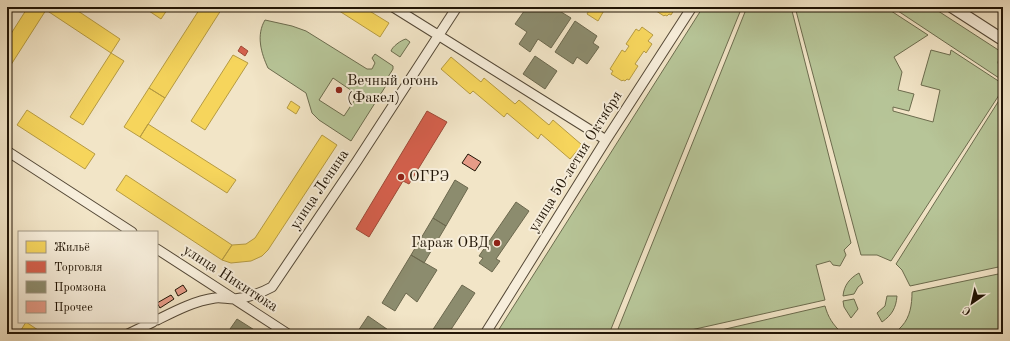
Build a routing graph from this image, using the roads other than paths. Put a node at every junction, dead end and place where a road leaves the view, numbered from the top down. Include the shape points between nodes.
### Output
1 (393, 7) edge
2 (456, 7) edge
3 (692, 7) edge
4 (952, 7) edge
5 (438, 36) junction
6 (1002, 38) edge
7 (606, 140) junction
8 (7, 151) edge
9 (130, 231) edge
10 (158, 249) edge
11 (234, 299) junction
12 (158, 319) edge
13 (151, 323) edge
14 (128, 334) edge
15 (288, 334) edge
16 (485, 334) edge

1 - 5 street
2 - 5 street, улица Ленина
3 - 7 street, улица 50-летия Октября
4 - 6 street
5 - 7 street
5 - 11 street, улица Ленина via 272,287
7 - 16 street, улица 50-летия Октября
8 - 9 street
10 - 11 street, улица Никитюка
11 - 12 street, улица Ленина via 216,298 201,301
11 - 15 street, улица Никитюка
13 - 14 street

